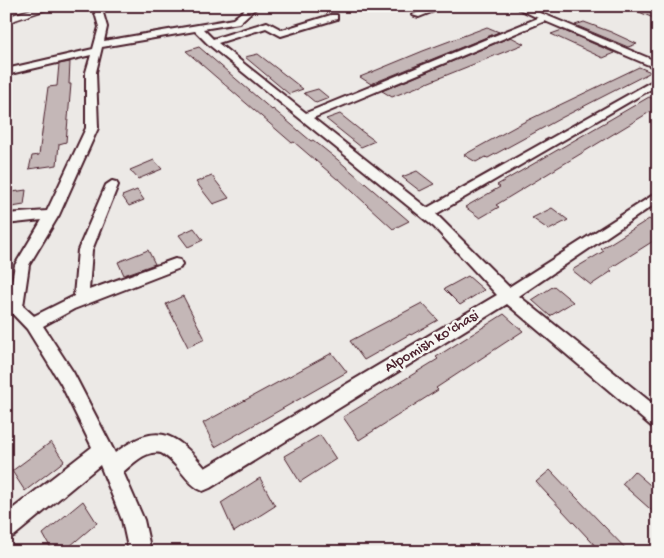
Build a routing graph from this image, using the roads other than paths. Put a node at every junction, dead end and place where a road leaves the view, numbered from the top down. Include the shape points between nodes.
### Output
1 (52, 6) edge
2 (97, 6) edge
3 (254, 6) edge
4 (443, 6) edge
5 (517, 6) edge
6 (646, 6) edge
7 (542, 8) dead end
8 (526, 10) junction
9 (658, 10) edge
10 (416, 15) dead end
11 (334, 17) dead end
12 (545, 18) junction
13 (6, 20) edge
14 (197, 28) junction
15 (211, 42) junction
16 (97, 48) junction
17 (658, 66) edge
18 (6, 72) edge
19 (658, 80) edge
20 (305, 117) junction
21 (112, 185) dead end
22 (658, 196) edge
23 (426, 214) junction
24 (52, 215) junction
25 (6, 219) edge
26 (175, 264) dead end
27 (508, 296) junction
28 (75, 303) junction
29 (10, 311) edge
30 (33, 324) junction
31 (658, 420) edge
32 (115, 458) junction
33 (6, 528) edge
34 (140, 552) edge

1 - 13 main road
2 - 16 street via 103,27
3 - 14 street via 236,21
4 - 10 street
5 - 8 street
6 - 9 street
7 - 8 street
8 - 12 street
11 - 15 street via 281,33 267,25
12 - 17 street
12 - 20 street
14 - 15 street
14 - 16 street
15 - 20 street
16 - 18 street
16 - 24 street via 91,72 92,128
19 - 23 street
20 - 23 street
21 - 28 street via 85,250
22 - 27 street, Alpomish ko'chasi
23 - 27 street via 440,224
24 - 25 street
24 - 29 street via 22,264
26 - 28 street
27 - 31 street
27 - 32 street, Alpomish ko'chasi via 203,481 180,454 162,442 149,443
28 - 30 street
29 - 30 street
30 - 32 street
32 - 33 street
32 - 34 street

